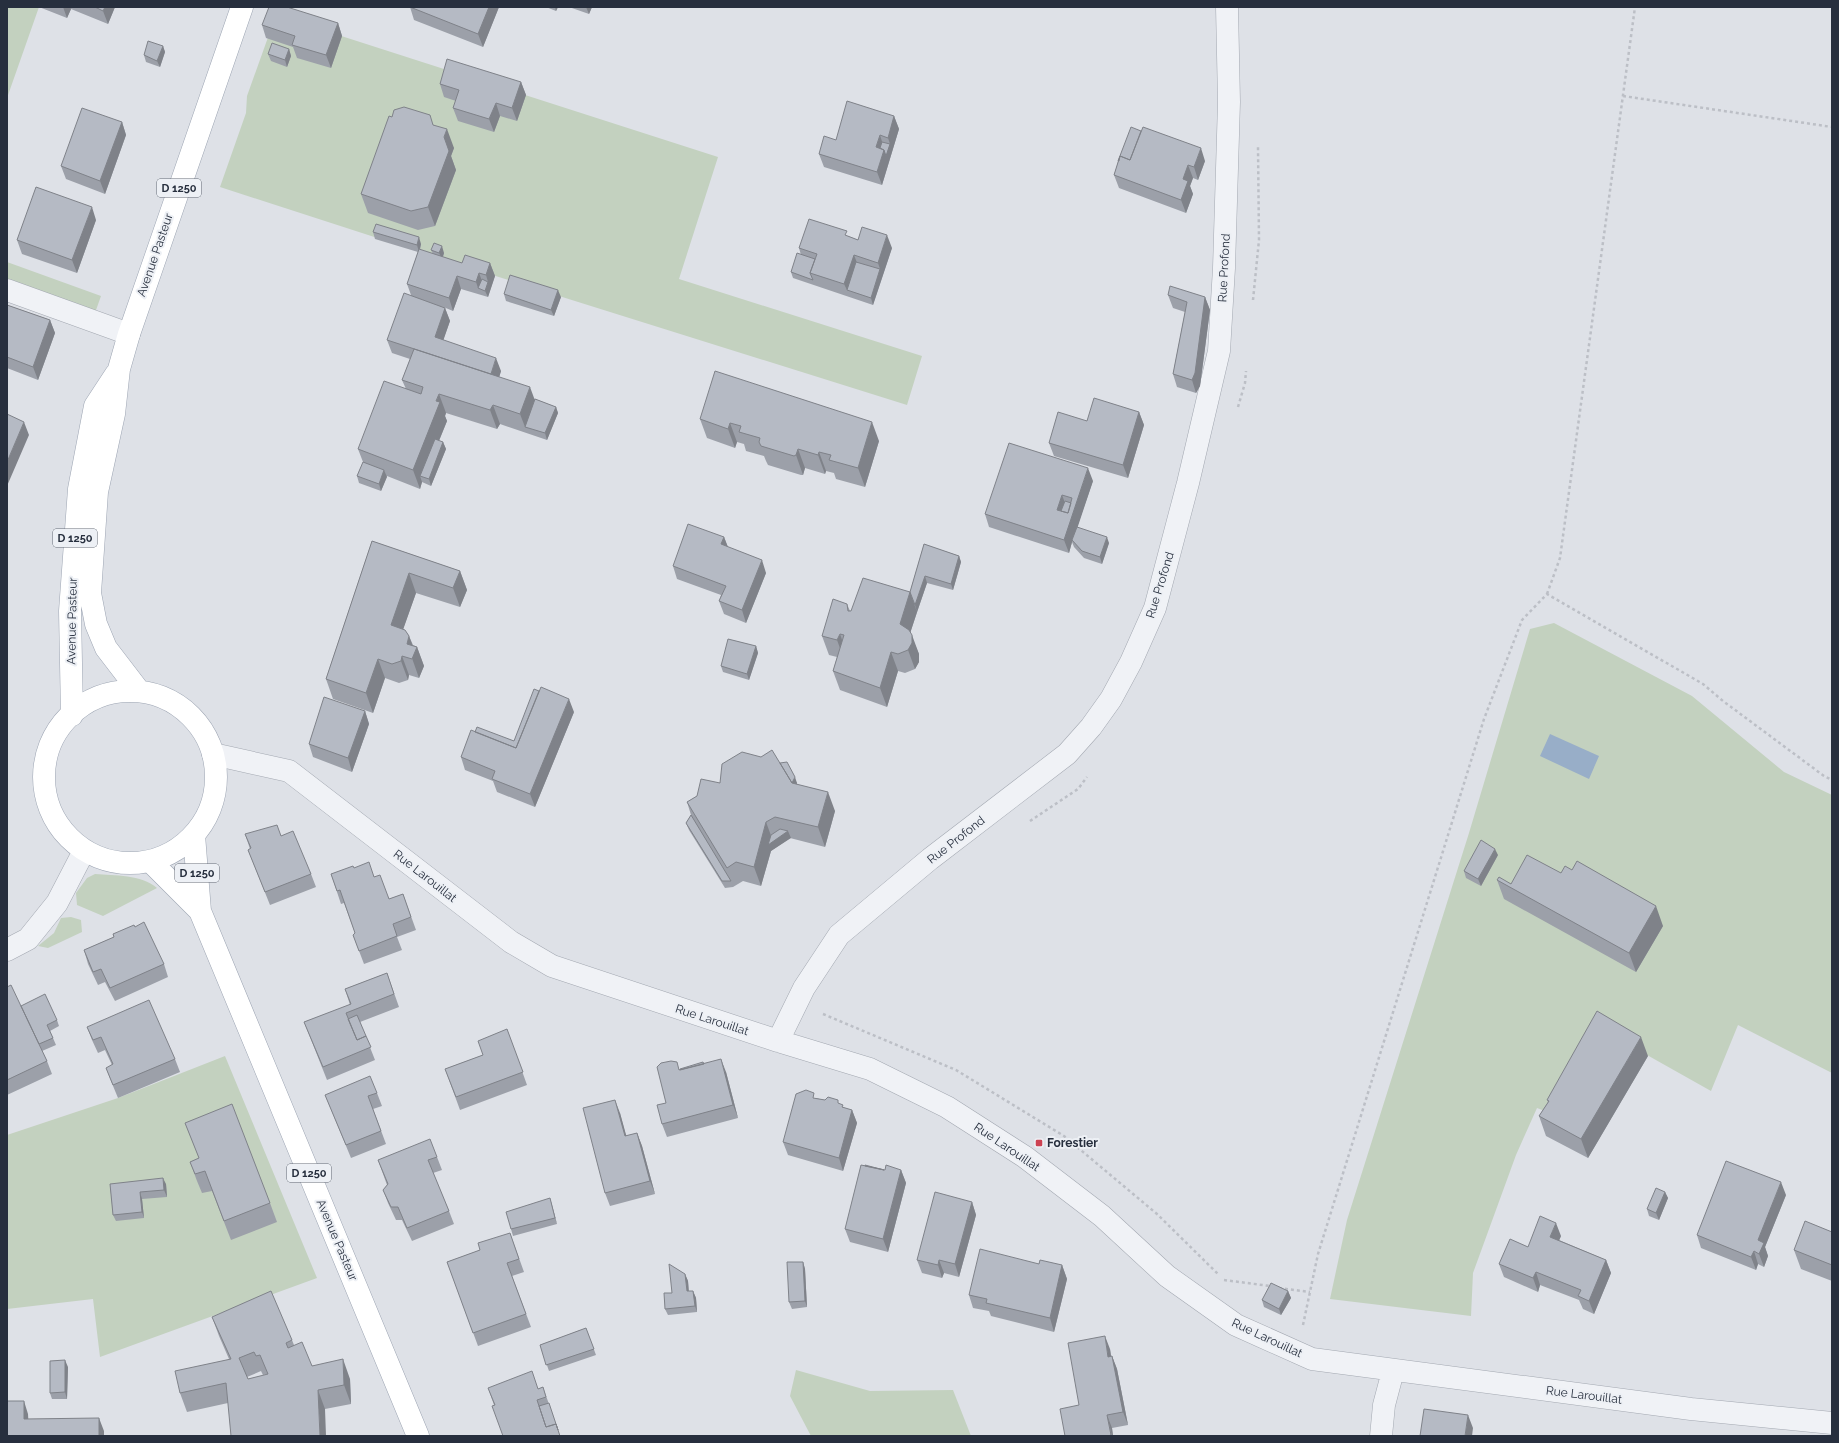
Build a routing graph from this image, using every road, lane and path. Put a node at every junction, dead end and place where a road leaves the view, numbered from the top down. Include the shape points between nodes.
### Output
1 (242, 7) edge
2 (1227, 7) edge
3 (1635, 7) edge
4 (1623, 96) junction
5 (1832, 127) edge
6 (7, 290) edge
7 (129, 334) junction
8 (119, 369) junction
9 (1547, 594) junction
10 (139, 691) junction
11 (72, 715) junction
12 (213, 754) junction
13 (1832, 780) edge
14 (194, 835) junction
15 (84, 851) junction
16 (150, 861) junction
17 (200, 910) junction
18 (7, 950) edge
19 (778, 1041) junction
20 (1298, 1352) junction
21 (1393, 1371) junction
22 (1832, 1423) edge
23 (418, 1436) edge
24 (1381, 1436) edge

1 - 7 main road, Avenue Pasteur / D 1250
2 - 19 street, Rue Profond via 1229,102 1219,351 1155,608 1131,662 1111,699 1091,727 1067,754 930,859 839,935 804,988
3 - 4 path
4 - 5 path
4 - 9 path via 1560,558
6 - 7 street
7 - 8 main road, Avenue Pasteur / D 1250
8 - 10 main road, Avenue Pasteur / D 1250 via 114,414 97,492 90,593 96,624 106,648
8 - 11 main road, Avenue Pasteur / D 1250 via 95,406 79,489 70,611
9 - 13 path via 1704,684 1723,701
9 - 20 path via 1522,620 1484,719 1318,1254
10 - 11 main road via 110,694 83,705
10 - 12 main road via 162,697 182,708 201,728
11 - 15 main road via 62,724 48,750 44,778 48,806 63,832
12 - 14 main road via 216,783 210,811
12 - 19 street, Rue Larouillat via 289,771 512,942 552,966
14 - 16 main road via 174,852
14 - 17 main road, Avenue Pasteur / D 1250
15 - 16 main road via 105,860 128,864
15 - 18 street via 57,903 28,939
16 - 17 main road, Avenue Pasteur / D 1250
17 - 23 main road, Avenue Pasteur / D 1250
19 - 20 street, Rue Larouillat via 870,1069 946,1107 1025,1157 1102,1216 1168,1276 1236,1325
20 - 21 street, Rue Larouillat via 1312,1359
21 - 22 street, Rue Larouillat via 1691,1409
21 - 24 street via 1384,1405

